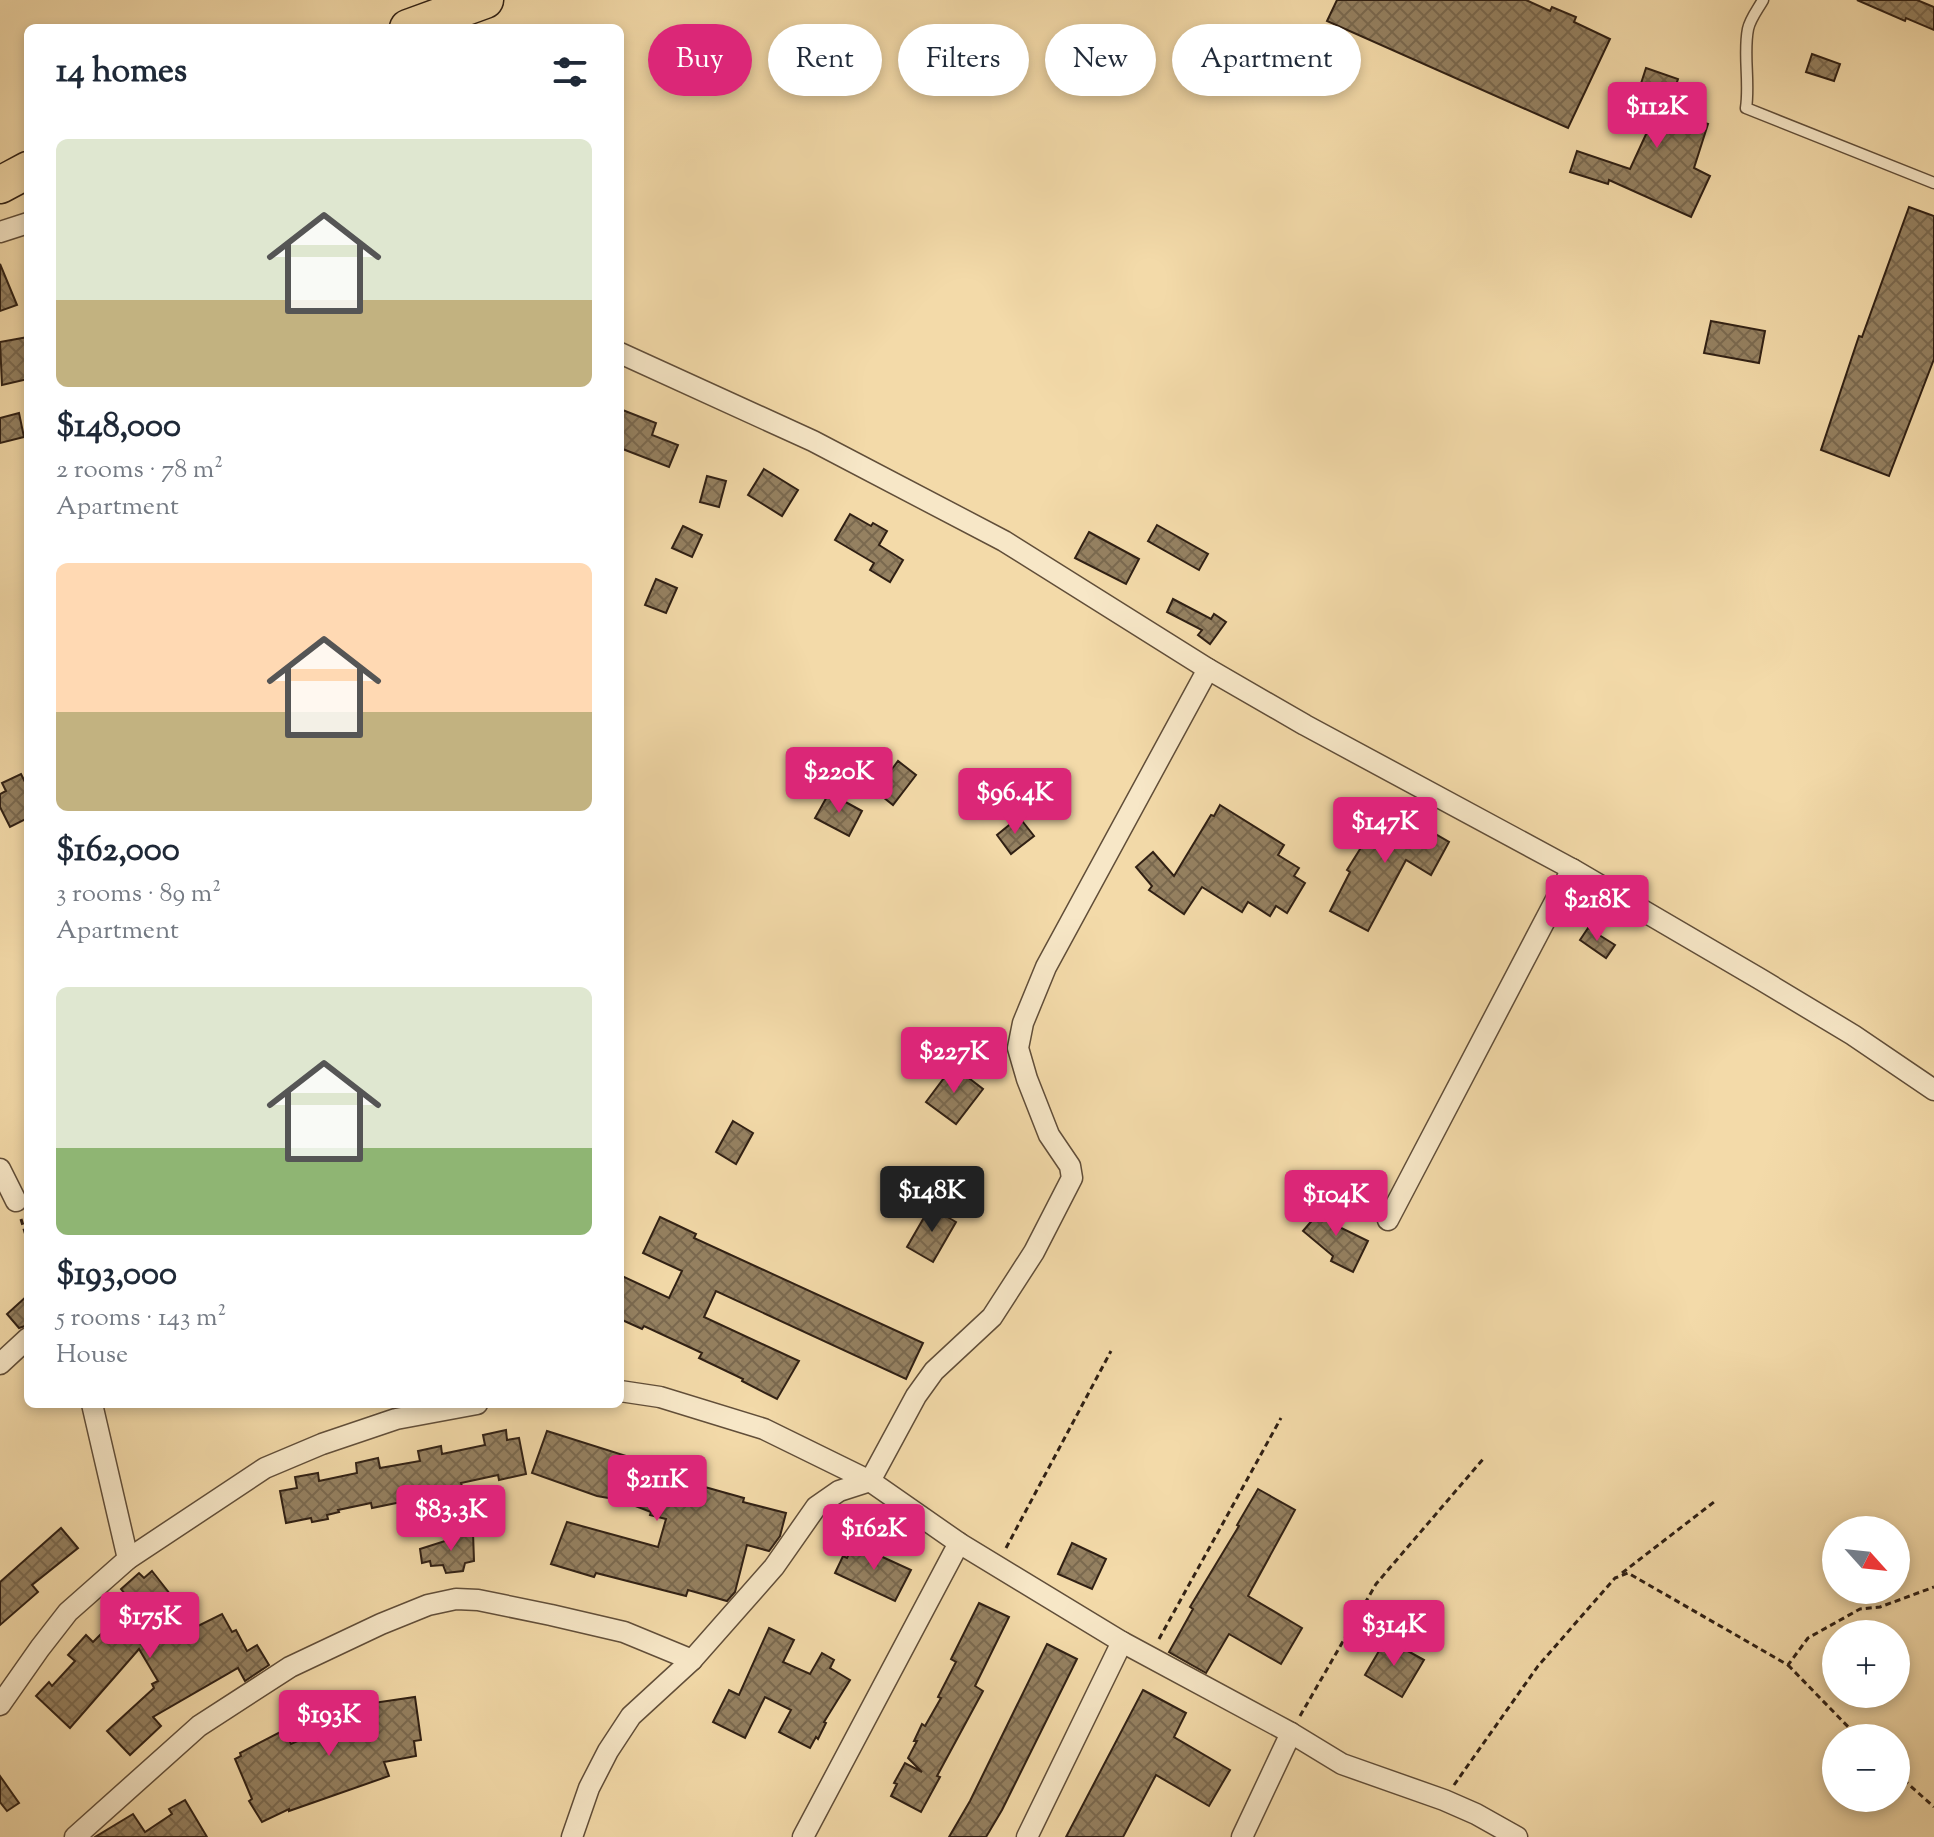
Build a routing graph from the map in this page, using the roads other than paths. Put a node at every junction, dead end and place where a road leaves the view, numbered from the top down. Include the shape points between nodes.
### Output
1 (485, 0) edge
2 (1763, 0) edge
3 (419, 24) edge
4 (24, 172) edge
5 (1934, 183) edge
6 (0, 185) edge
7 (24, 223) edge
8 (0, 232) edge
9 (624, 355) edge
10 (1208, 669) junction
11 (1572, 869) junction
12 (1934, 1090) edge
13 (0, 1169) edge
14 (16, 1201) road end
15 (1388, 1220) dead end
16 (24, 1342) edge
17 (0, 1364) edge
18 (624, 1392) edge
19 (93, 1408) edge
20 (455, 1408) edge
21 (870, 1481) junction
22 (959, 1543) junction
23 (128, 1559) junction
24 (1122, 1642) junction
25 (692, 1660) junction
26 (0, 1705) edge
27 (1291, 1733) junction
28 (75, 1837) edge
29 (572, 1837) edge
30 (803, 1837) edge
31 (1027, 1837) edge
32 (1242, 1837) edge
33 (1517, 1837) edge

1 - 3 highway
2 - 5 lane via 1749,27 1746,108
4 - 6 highway
7 - 8 street
9 - 10 street via 813,441 1004,541
10 - 11 street
10 - 21 street via 1046,967 1023,1023 1018,1048 1049,1135 1072,1178 992,1317 934,1371
11 - 12 street via 1853,1035
11 - 15 street
13 - 14 street
16 - 17 street
18 - 21 street via 684,1403 764,1429
19 - 23 street
20 - 23 street via 396,1419 265,1468
21 - 22 street
21 - 25 street via 839,1491 816,1507 774,1567
22 - 24 street
22 - 30 street
23 - 26 street via 68,1612
24 - 27 street
24 - 31 street
25 - 28 street via 624,1632 551,1615 478,1600 428,1605 290,1667 212,1718
25 - 29 street via 631,1716 589,1788
27 - 32 street
27 - 33 street via 1342,1764 1444,1800

